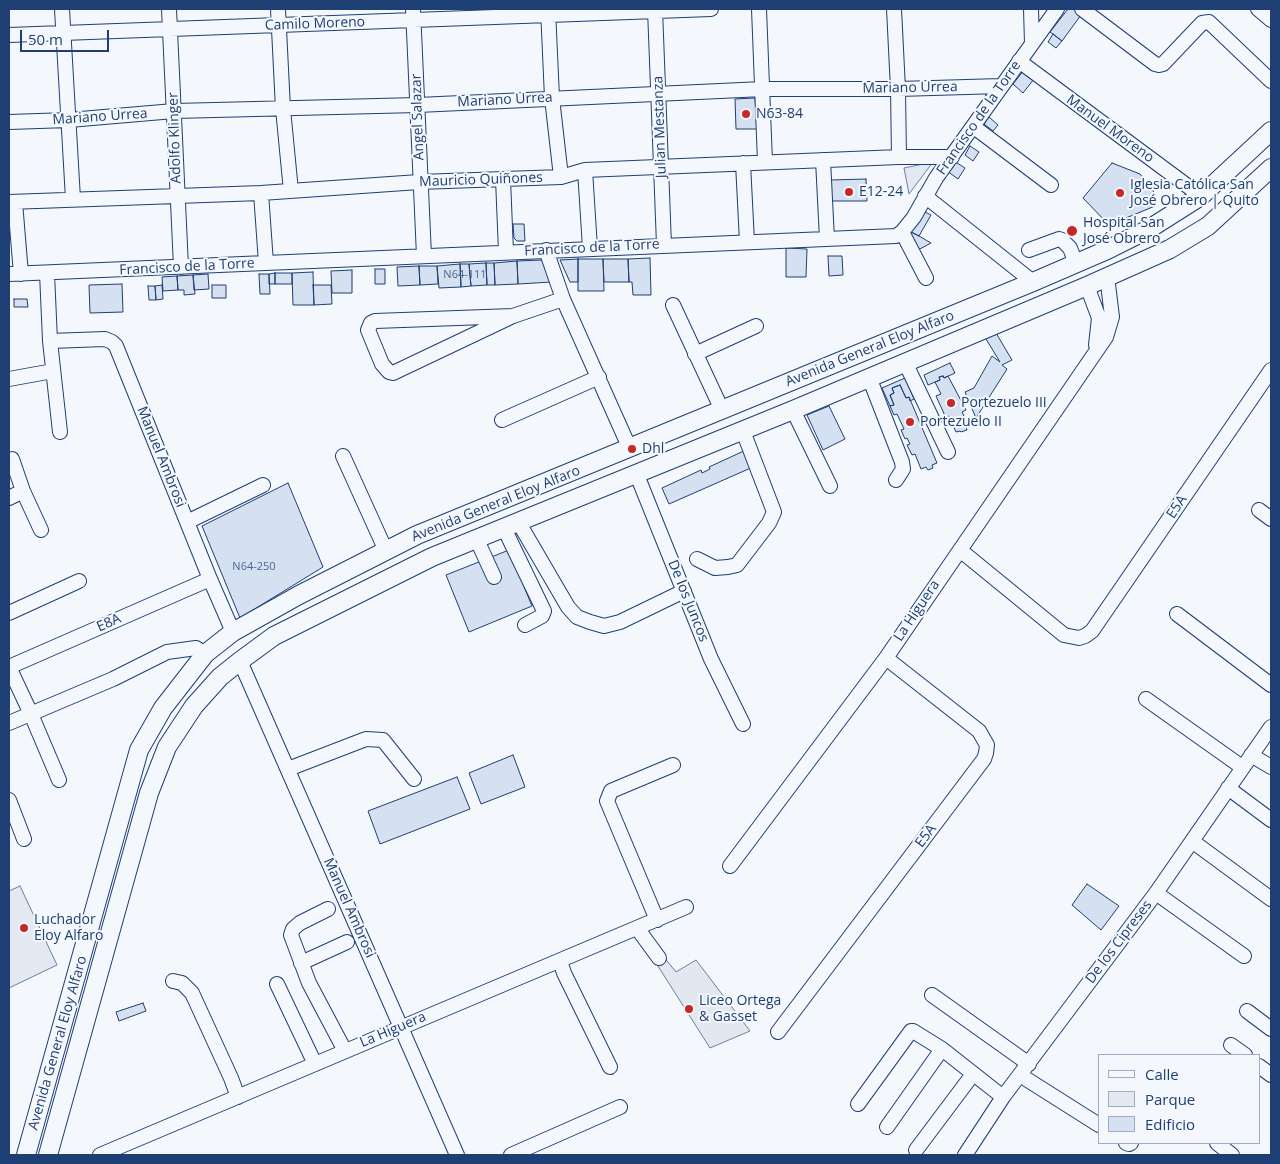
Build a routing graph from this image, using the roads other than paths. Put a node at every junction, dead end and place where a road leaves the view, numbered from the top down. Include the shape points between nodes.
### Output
1 (62, 9) edge
2 (169, 9) edge
3 (278, 9) edge
4 (711, 9) edge
5 (759, 9) edge
6 (894, 9) edge
7 (1031, 9) edge
8 (1057, 9) edge
9 (1082, 9) edge
10 (1258, 9) edge
11 (655, 10) edge
12 (548, 12) edge
13 (414, 14) edge
14 (1271, 20) edge
15 (279, 25) junction
16 (170, 29) junction
17 (63, 33) junction
18 (9, 35) edge
19 (1032, 42) junction
20 (1019, 62) junction
21 (1271, 81) edge
22 (1001, 86) junction
23 (763, 89) junction
24 (898, 90) junction
25 (659, 94) junction
26 (552, 98) junction
27 (418, 105) junction
28 (283, 108) junction
29 (174, 111) junction
30 (69, 120) junction
31 (9, 122) edge
32 (974, 127) junction
33 (1271, 131) edge
34 (899, 157) junction
35 (952, 157) junction
36 (823, 160) junction
37 (765, 162) junction
38 (742, 163) junction
39 (661, 167) junction
40 (1271, 168) edge
41 (585, 170) junction
42 (561, 177) junction
43 (503, 179) junction
44 (419, 182) junction
45 (1050, 185) dead end
46 (291, 192) junction
47 (261, 193) junction
48 (178, 195) junction
49 (926, 196) junction
50 (1201, 196) junction
51 (73, 199) junction
52 (12, 202) edge
53 (902, 232) junction
54 (828, 239) junction
55 (747, 242) junction
56 (664, 245) junction
57 (590, 248) junction
58 (546, 250) junction
59 (1029, 250) dead end
60 (506, 252) junction
61 (424, 256) junction
62 (266, 263) junction
63 (1076, 264) junction
64 (181, 267) junction
65 (47, 273) junction
66 (15, 274) edge
67 (1107, 276) junction
68 (926, 278) dead end
69 (1034, 282) junction
70 (1087, 286) junction
71 (564, 299) junction
72 (673, 305) dead end
73 (513, 316) junction
74 (756, 326) dead end
75 (50, 341) junction
76 (1095, 350) junction
77 (695, 354) junction
78 (905, 362) junction
79 (1271, 370) edge
80 (53, 371) junction
81 (599, 377) junction
82 (869, 377) junction
83 (9, 378) edge
84 (722, 410) junction
85 (793, 410) junction
86 (502, 420) dead end
87 (743, 431) junction
88 (60, 432) dead end
89 (630, 449) junction
90 (948, 452) dead end
91 (343, 456) dead end
92 (12, 459) dead end
93 (637, 475) junction
94 (896, 480) dead end
95 (262, 485) dead end
96 (830, 486) dead end
97 (23, 491) junction
98 (9, 498) edge
99 (1259, 510) dead end
100 (1271, 519) edge
101 (187, 522) junction
102 (511, 525) junction
103 (41, 530) dead end
104 (476, 540) junction
105 (960, 550) junction
106 (386, 551) junction
107 (697, 559) dead end
108 (494, 577) dead end
109 (210, 579) junction
110 (79, 581) dead end
111 (684, 591) junction
112 (9, 612) edge
113 (1177, 614) dead end
114 (525, 625) dead end
115 (233, 632) junction
116 (205, 654) junction
117 (886, 658) junction
118 (240, 661) junction
119 (9, 667) edge
120 (1271, 685) edge
121 (1146, 699) dead end
122 (31, 714) junction
123 (9, 723) edge
124 (743, 724) dead end
125 (1271, 727) edge
126 (1251, 755) junction
127 (672, 765) dead end
128 (1242, 767) junction
129 (1271, 767) edge
130 (288, 769) junction
131 (414, 779) dead end
132 (59, 780) dead end
133 (1228, 788) junction
134 (9, 800) edge
135 (1271, 820) edge
136 (24, 839) dead end
137 (1192, 841) junction
138 (730, 866) dead end
139 (1156, 893) junction
140 (1271, 899) edge
141 (686, 906) dead end
142 (328, 909) dead end
143 (657, 920) junction
144 (637, 928) junction
145 (347, 942) dead end
146 (1244, 956) dead end
147 (659, 958) dead end
148 (560, 960) junction
149 (301, 963) junction
150 (173, 980) dead end
151 (277, 984) dead end
152 (932, 995) dead end
153 (1247, 1011) dead end
154 (401, 1027) junction
155 (1271, 1028) edge
156 (778, 1032) dead end
157 (1231, 1045) dead end
158 (942, 1049) junction
159 (345, 1051) junction
160 (1244, 1054) edge
161 (315, 1064) junction
162 (610, 1067) dead end
163 (1260, 1067) edge
164 (1024, 1070) junction
165 (973, 1074) junction
166 (1271, 1075) edge
167 (238, 1097) junction
168 (1003, 1097) junction
169 (858, 1104) dead end
170 (620, 1107) dead end
171 (1098, 1124) edge
172 (887, 1126) dead end
173 (1218, 1144) edge
174 (916, 1150) dead end
175 (969, 1154) edge
176 (26, 1155) edge
177 (48, 1155) edge
178 (100, 1155) edge
179 (457, 1155) edge
180 (511, 1155) edge
181 (1232, 1155) edge

1 - 17 street
2 - 16 street, Adolfo Klinger
3 - 15 street
4 - 11 street, Camilo Moreno
5 - 23 street
6 - 24 street
7 - 19 street
8 - 19 street, Francisco de la Torre
9 - 21 street via 1159,65 1202,23 1208,22
10 - 14 street
11 - 12 street, Camilo Moreno
11 - 25 street, Julian Mestanza
12 - 13 street, Camilo Moreno
12 - 26 street
13 - 15 street, Camilo Moreno
13 - 27 street, Angel Salazar
15 - 16 street, Camilo Moreno
15 - 28 street
16 - 17 street, Camilo Moreno
16 - 29 street, Adolfo Klinger
17 - 18 street, Camilo Moreno
17 - 30 street
19 - 20 street, Francisco de la Torre
20 - 22 street, Francisco de la Torre
20 - 50 street, Manuel Moreno
22 - 24 street, Mariano Urrea
22 - 32 street, Francisco de la Torre
23 - 24 street, Mariano Urrea
23 - 25 street, Mariano Urrea
23 - 37 street
24 - 34 street
25 - 26 street, Mariano Urrea
25 - 39 street, Julian Mestanza
26 - 27 street, Mariano Urrea
26 - 42 street
27 - 28 street, Mariano Urrea
27 - 44 street, Angel Salazar
28 - 29 street, Mariano Urrea
28 - 46 street
29 - 30 street, Mariano Urrea
29 - 48 street, Adolfo Klinger
30 - 31 street, Mariano Urrea
30 - 51 street
32 - 35 street, Francisco de la Torre
32 - 45 street
33 - 50 main road, Avenida General Eloy Alfaro
34 - 35 street, Mauricio Quiñones
34 - 36 street, Mauricio Quiñones
35 - 49 street, Francisco de la Torre
36 - 37 street, Mauricio Quiñones
36 - 54 street
37 - 38 street, Mauricio Quiñones
38 - 39 street, Mauricio Quiñones
38 - 55 street
39 - 41 street, Mauricio Quiñones
39 - 56 street, Julian Mestanza
40 - 67 main road, Avenida General Eloy Alfaro via 1208,226 1170,249
41 - 42 street, Mauricio Quiñones
41 - 57 street
42 - 43 street, Mauricio Quiñones
43 - 44 street, Mauricio Quiñones
43 - 60 street
44 - 46 street, Mauricio Quiñones
44 - 61 street, Angel Salazar
46 - 47 street, Mauricio Quiñones
47 - 48 street, Mauricio Quiñones
47 - 62 street
48 - 51 street, Mauricio Quiñones
48 - 64 street, Adolfo Klinger
49 - 53 street, Francisco de la Torre
49 - 69 street
50 - 63 main road, Avenida General Eloy Alfaro via 1149,230
51 - 52 street, Mauricio Quiñones
52 - 66 street
53 - 54 street, Francisco de la Torre via 889,237
53 - 68 street
54 - 55 street, Francisco de la Torre
55 - 56 street, Francisco de la Torre
56 - 57 street, Francisco de la Torre
57 - 58 street, Francisco de la Torre
58 - 60 street, Francisco de la Torre
58 - 71 street
59 - 63 street via 1059,239 1070,248
60 - 61 street, Francisco de la Torre
61 - 62 street, Francisco de la Torre
62 - 64 street, Francisco de la Torre
63 - 69 main road, Avenida General Eloy Alfaro
64 - 65 street, Francisco de la Torre
65 - 66 street, Francisco de la Torre
65 - 75 street
67 - 70 main road, Avenida General Eloy Alfaro
67 - 76 street, La Higuera via 1112,317 1106,337
69 - 84 main road, Avenida General Eloy Alfaro
70 - 76 street, La Higuera via 1099,318
70 - 78 main road, Avenida General Eloy Alfaro
71 - 73 street
71 - 81 street
72 - 77 street
73 - 73 street via 375,321 368,326 368,334 382,364 389,372 398,372
74 - 77 street
75 - 80 street
75 - 101 street, Manuel Ambrosi via 105,339 116,346
76 - 105 street, La Higuera
77 - 84 street
78 - 82 main road, Avenida General Eloy Alfaro
78 - 90 street
79 - 105 street, E5A via 1092,631 1085,636 1064,635
80 - 83 street
80 - 88 street
81 - 86 street
81 - 89 street
82 - 85 main road, Avenida General Eloy Alfaro
82 - 94 street via 902,462 903,469
84 - 89 main road, Avenida General Eloy Alfaro
85 - 87 main road, Avenida General Eloy Alfaro
85 - 96 street
87 - 93 main road, Avenida General Eloy Alfaro
87 - 107 street via 774,512 736,565 715,568
89 - 106 main road, Avenida General Eloy Alfaro
91 - 106 street
92 - 97 street
93 - 102 main road, Avenida General Eloy Alfaro
93 - 111 street, De los Juncos
95 - 101 street
97 - 98 street
97 - 103 street
99 - 100 street
101 - 109 street, Manuel Ambrosi
102 - 104 main road, Avenida General Eloy Alfaro
102 - 111 street via 568,607 577,617 590,622 604,626 620,622
102 - 114 street via 544,611 542,616
104 - 108 street
104 - 118 main road, Avenida General Eloy Alfaro via 309,617 274,636
105 - 117 street, La Higuera
106 - 115 main road, Avenida General Eloy Alfaro
109 - 115 street, Manuel Ambrosi
109 - 119 street, E8A
110 - 112 street
111 - 124 street, De los Juncos via 711,659
113 - 120 street
115 - 116 main road, Avenida General Eloy Alfaro
116 - 122 street via 196,648 167,652
116 - 176 main road, Avenida General Eloy Alfaro via 163,708 139,750
117 - 138 street, La Higuera
117 - 156 street, E5A via 980,731 986,753
118 - 130 street, Manuel Ambrosi
118 - 177 main road, Avenida General Eloy Alfaro via 220,677 194,706 167,747 149,793
119 - 122 street
121 - 128 street
122 - 123 street
122 - 132 street
125 - 126 street, De los Cipreses
126 - 128 street, De los Cipreses
126 - 129 street
127 - 143 street via 611,791 607,801
128 - 133 street, De los Cipreses
130 - 131 street via 366,738 383,740
130 - 154 street, Manuel Ambrosi
133 - 135 street
133 - 137 street, De los Cipreses
134 - 136 street
137 - 139 street, De los Cipreses
137 - 140 street
139 - 146 street
139 - 164 street, De los Cipreses
141 - 143 street, La Higuera
142 - 149 street via 293,929 291,935
143 - 144 street, La Higuera
144 - 147 street
144 - 148 street, La Higuera
145 - 149 street
148 - 154 street, La Higuera
148 - 162 street
149 - 159 street
150 - 167 street via 182,983 192,993
151 - 161 street
152 - 164 street
153 - 155 street
154 - 159 street, La Higuera
154 - 179 street, Manuel Ambrosi
157 - 160 street
158 - 165 street
158 - 169 street via 912,1031
158 - 172 street
159 - 161 street, La Higuera
161 - 167 street, La Higuera
163 - 166 street
164 - 168 street, De los Cipreses
164 - 171 street
165 - 168 street
165 - 174 street
167 - 178 street, La Higuera
168 - 175 street, De los Cipreses
170 - 180 street
173 - 181 street

